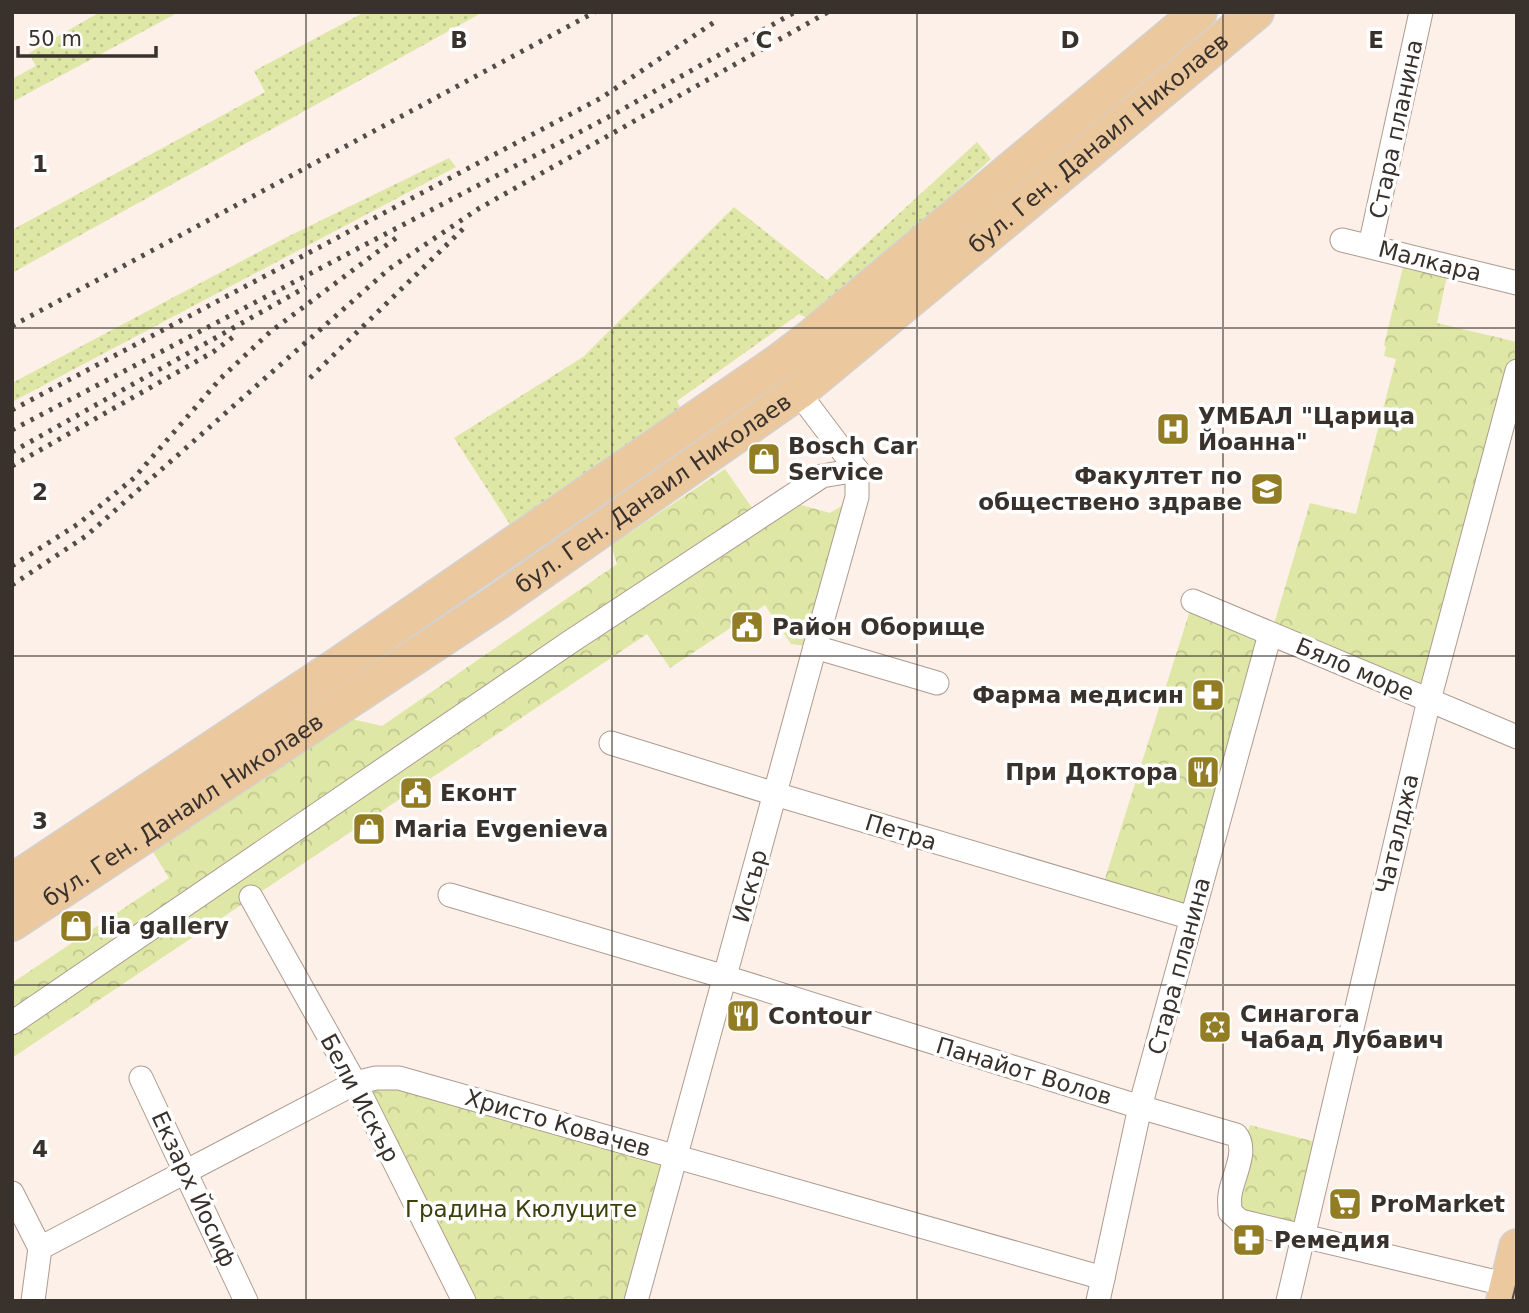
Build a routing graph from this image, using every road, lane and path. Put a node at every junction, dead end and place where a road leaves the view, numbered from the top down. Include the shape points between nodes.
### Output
1 (1199, 12) edge
2 (1256, 12) edge
3 (1421, 12) edge
4 (1342, 240) dead end
5 (1370, 246) junction
6 (1517, 283) edge
7 (1517, 371) edge
8 (798, 392) junction
9 (857, 470) junction
10 (1193, 601) dead end
11 (1270, 634) junction
12 (815, 647) junction
13 (937, 683) dead end
14 (1429, 700) junction
15 (1517, 737) edge
16 (611, 743) dead end
17 (775, 794) junction
18 (12, 882) edge
19 (450, 895) dead end
20 (251, 897) dead end
21 (1192, 918) junction
22 (12, 923) edge
23 (725, 977) junction
24 (12, 1023) edge
25 (141, 1078) dead end
26 (355, 1083) junction
27 (1140, 1107) junction
28 (676, 1157) junction
29 (185, 1172) junction
30 (12, 1193) edge
31 (1303, 1236) junction
32 (1517, 1247) edge
33 (40, 1248) junction
34 (1100, 1290) edge
35 (1510, 1290) edge
36 (33, 1301) edge
37 (246, 1301) edge
38 (464, 1301) edge
39 (636, 1301) edge
40 (1288, 1301) edge

1 - 18 main road, бул. Ген. Данаил Николаев via 780,361 340,664
2 - 8 main road, бул. Ген. Данаил Николаев
3 - 5 street, Стара планина
4 - 5 street, Малкара
5 - 6 street, Малкара
7 - 14 street, Чаталджа
8 - 9 street
8 - 22 main road, бул. Ген. Данаил Николаев via 492,605
9 - 12 street, Искър via 858,497
9 - 24 street via 822,476 580,635
10 - 11 street, Бяло море
11 - 14 street, Бяло море
11 - 21 street, Стара планина
12 - 13 street
12 - 17 street, Искър
14 - 15 street, Бяло море
14 - 31 street, Чаталджа
16 - 17 street, Петра
17 - 21 street, Петра
17 - 23 street, Искър
19 - 23 street, Панайот Волов
20 - 26 street, Бели Искър
21 - 27 street, Стара планина
23 - 27 street, Панайот Волов
23 - 28 street, Искър
25 - 29 street, Екзарх Йосиф
26 - 28 street, Христо Ковачев via 399,1078
26 - 29 street, Христо Ковачев
26 - 38 street, Бели Искър
27 - 31 street, Панайот Волов via 1236,1135 1242,1149 1230,1212 1240,1222
27 - 34 street, Стара планина
28 - 34 street, Христо Ковачев
28 - 39 street, Искър
29 - 33 street, Христо Ковачев
29 - 37 street, Екзарх Йосиф
30 - 33 street
31 - 35 street, Панайот Волов
31 - 40 street, Чаталджа
32 - 35 main road
33 - 36 street

